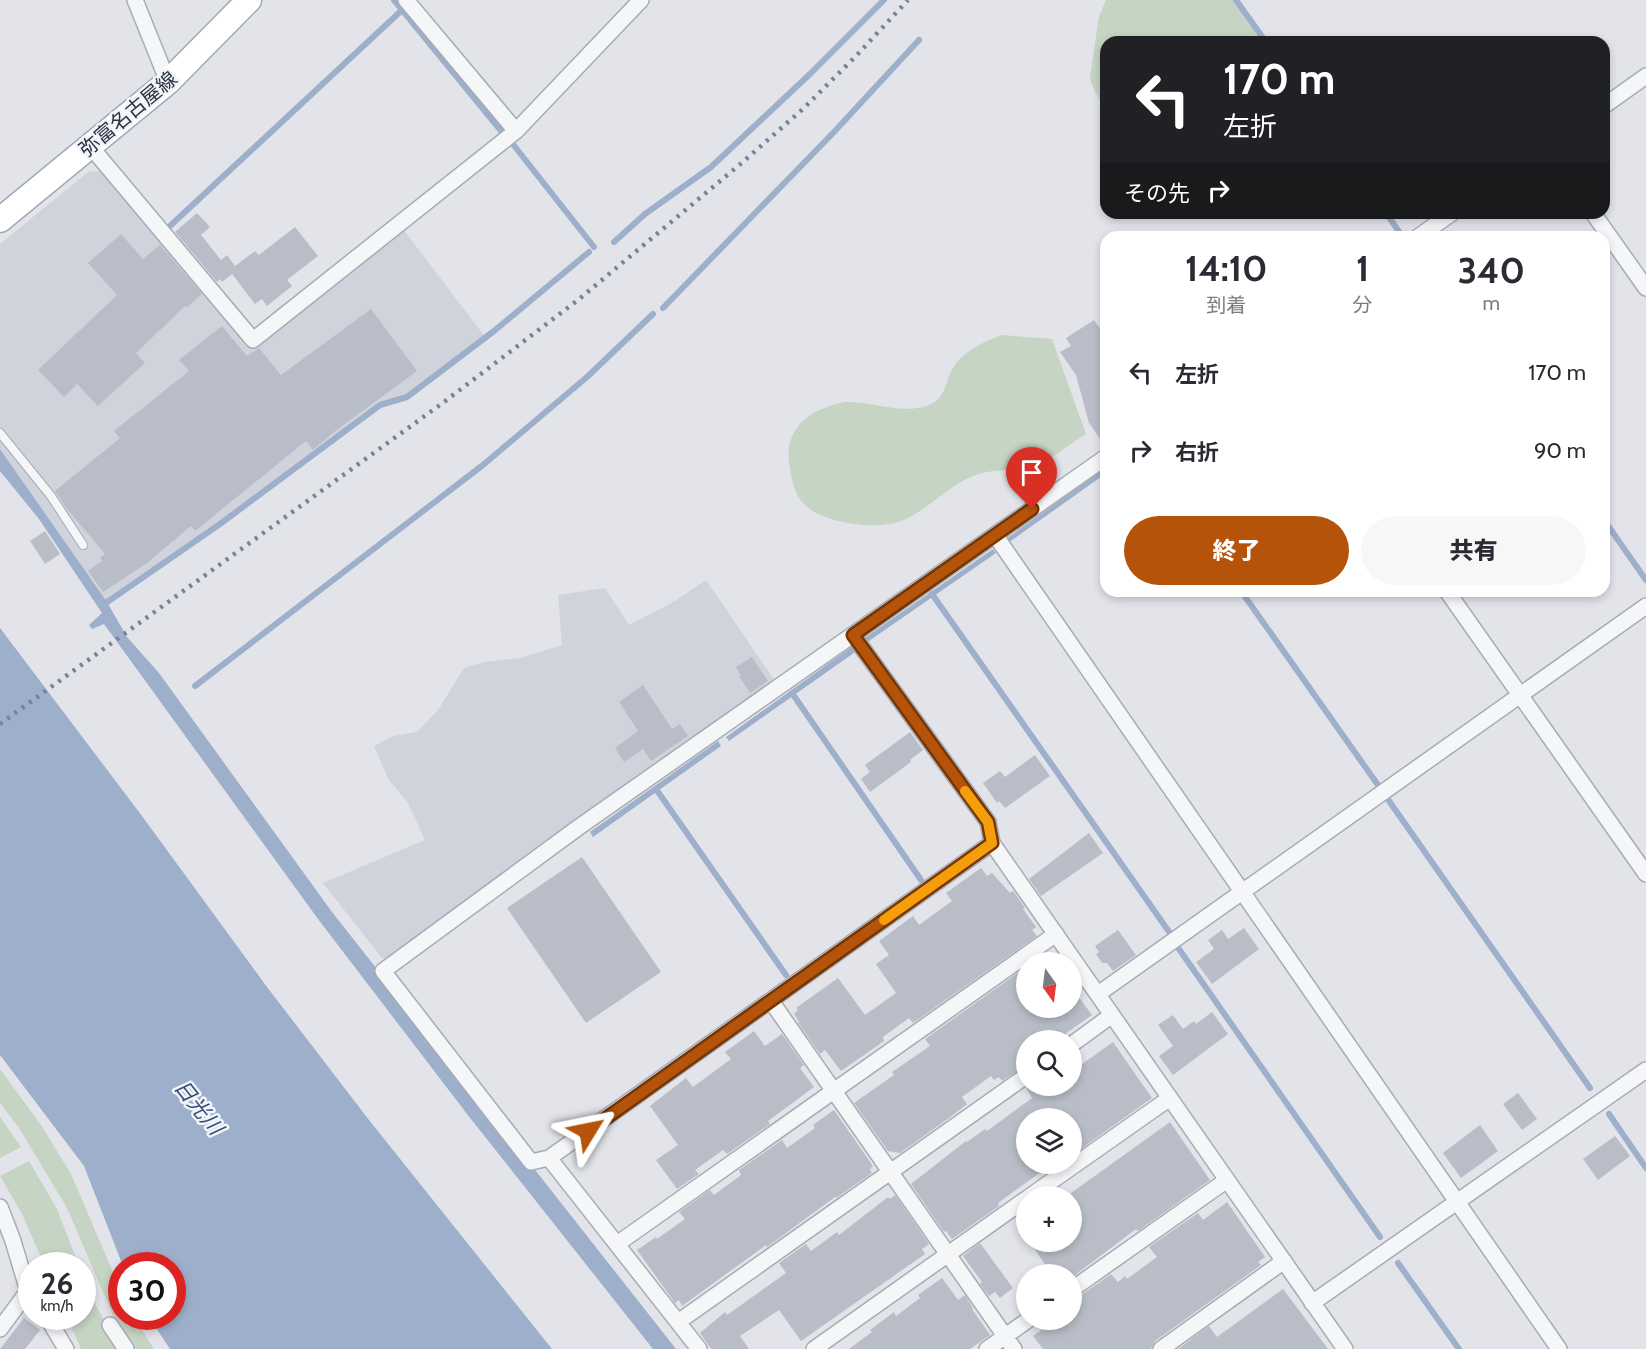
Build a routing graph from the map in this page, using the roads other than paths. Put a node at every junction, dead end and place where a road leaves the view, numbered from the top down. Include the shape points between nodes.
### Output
1 (135, 0) edge
2 (249, 0) edge
3 (406, 0) edge
4 (641, 0) edge
5 (1646, 76) edge
6 (168, 82) junction
7 (1610, 102) edge
8 (516, 131) junction
9 (91, 147) junction
10 (1444, 219) edge
11 (0, 220) edge
12 (1426, 231) edge
13 (1610, 237) edge
14 (1646, 288) edge
15 (0, 433) edge
16 (1100, 461) edge
17 (995, 535) junction
18 (83, 545) dead end
19 (1451, 597) edge
20 (1646, 606) edge
21 (853, 635) junction
22 (1520, 694) junction
23 (992, 843) junction
24 (1646, 874) edge
25 (1242, 893) junction
26 (1056, 934) junction
27 (1098, 994) junction
28 (771, 1001) junction
29 (1112, 1016) junction
30 (1082, 1037) edge
31 (1646, 1070) edge
32 (1016, 1083) edge
33 (834, 1091) junction
34 (1170, 1098) junction
35 (549, 1158) junction
36 (891, 1172) junction
37 (1227, 1180) junction
38 (1045, 1186) edge
39 (1458, 1203) junction
40 (1016, 1206) edge
41 (0, 1207) edge
42 (14, 1241) junction
43 (616, 1244) junction
44 (0, 1252) edge
45 (18, 1254) edge
46 (948, 1254) junction
47 (1284, 1262) junction
48 (1082, 1282) edge
49 (1312, 1303) junction
50 (18, 1307) edge
51 (678, 1322) junction
52 (0, 1329) edge
53 (55, 1330) edge
54 (114, 1330) edge
55 (1020, 1330) edge
56 (1010, 1342) edge
57 (1341, 1348) edge
58 (66, 1349) edge
59 (126, 1349) edge
60 (699, 1349) edge
61 (814, 1349) edge
62 (987, 1349) edge
63 (1161, 1349) edge
64 (1559, 1349) edge

1 - 6 street
2 - 6 main road, 弥富名古屋線
3 - 8 street
4 - 8 street
5 - 7 street
6 - 9 main road, 弥富名古屋線
8 - 9 street via 253,340
9 - 11 main road, 弥富名古屋線
10 - 12 street
13 - 14 street
15 - 18 lane via 51,496
16 - 17 street
17 - 21 street
17 - 25 street
19 - 22 street
20 - 22 street
21 - 23 street via 988,822
21 - 35 street via 579,827 383,971 531,1162
22 - 24 street
22 - 25 street
23 - 26 street
23 - 28 street
25 - 27 street
25 - 39 street
26 - 27 street
26 - 33 street
27 - 29 street
28 - 33 street
28 - 35 street
29 - 30 street
29 - 34 street
31 - 39 street
32 - 36 street
33 - 36 street
33 - 43 street
34 - 37 street
34 - 38 street
35 - 43 street
36 - 46 street
36 - 51 street
37 - 47 street
37 - 48 street
39 - 49 street
39 - 64 street
40 - 46 street
41 - 42 street
42 - 44 street
42 - 45 street
43 - 51 street
46 - 56 street
46 - 61 street
47 - 49 street
47 - 63 street
49 - 57 street
50 - 52 street
51 - 60 street
53 - 58 street
54 - 59 street
55 - 56 street
56 - 62 street

